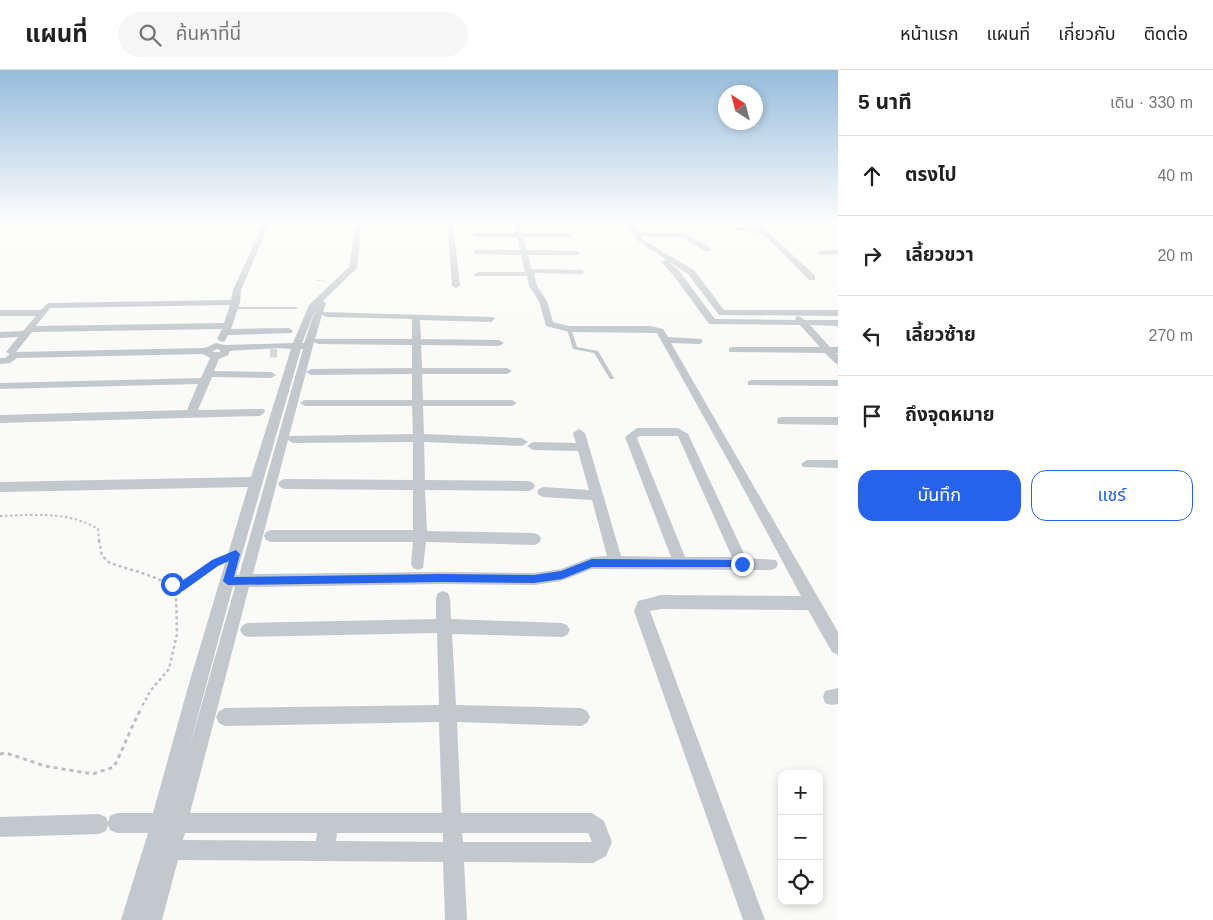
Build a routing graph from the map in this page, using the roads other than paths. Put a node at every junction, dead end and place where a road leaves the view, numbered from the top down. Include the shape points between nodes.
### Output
1 (250, 262) edge
2 (354, 262) edge
3 (359, 262) edge
4 (454, 262) edge
5 (527, 262) edge
6 (665, 262) edge
7 (674, 262) edge
8 (795, 262) edge
9 (581, 272) dead end
10 (529, 273) junction
11 (478, 274) dead end
12 (812, 278) dead end
13 (456, 286) dead end
14 (328, 293) junction
15 (235, 305) junction
16 (0, 313) edge
17 (43, 313) junction
18 (313, 313) junction
19 (838, 313) edge
20 (794, 314) junction
21 (416, 316) junction
22 (491, 319) dead end
23 (802, 322) junction
24 (838, 323) edge
25 (226, 329) junction
26 (569, 329) junction
27 (289, 331) dead end
28 (28, 332) junction
29 (0, 335) edge
30 (666, 340) junction
31 (699, 341) dead end
32 (415, 342) junction
33 (499, 343) dead end
34 (305, 348) junction
35 (732, 350) dead end
36 (833, 350) edge
37 (218, 351) junction
38 (5, 359) edge
39 (838, 361) edge
40 (416, 370) junction
41 (507, 371) dead end
42 (311, 372) dead end
43 (271, 375) dead end
44 (206, 378) junction
45 (612, 378) dead end
46 (752, 383) dead end
47 (838, 383) edge
48 (0, 386) edge
49 (305, 403) dead end
50 (416, 403) junction
51 (512, 403) dead end
52 (260, 412) dead end
53 (191, 414) junction
54 (0, 419) edge
55 (782, 421) dead end
56 (838, 421) edge
57 (580, 433) dead end
58 (417, 438) junction
59 (293, 439) dead end
60 (583, 447) junction
61 (807, 464) dead end
62 (838, 464) edge
63 (256, 482) junction
64 (284, 484) dead end
65 (418, 484) junction
66 (529, 486) dead end
67 (0, 488) edge
68 (543, 492) dead end
69 (596, 495) junction
70 (271, 536) dead end
71 (420, 536) junction
72 (534, 539) dead end
73 (616, 562) junction
74 (418, 564) dead end
75 (681, 564) junction
76 (742, 564) junction
77 (771, 564) dead end
78 (228, 581) junction
79 (243, 581) junction
80 (443, 598) dead end
81 (812, 603) junction
82 (445, 626) junction
83 (248, 630) dead end
84 (562, 630) dead end
85 (838, 647) edge
86 (448, 713) junction
87 (581, 717) dead end
88 (225, 718) dead end
89 (169, 822) junction
90 (327, 823) junction
91 (452, 823) junction
92 (0, 827) edge
93 (162, 850) junction
94 (326, 852) junction
95 (453, 853) junction
96 (132, 920) edge
97 (151, 920) edge
98 (456, 920) edge
99 (754, 920) edge

1 - 15 street via 237,290
2 - 14 street via 353,268
3 - 14 street via 358,270
4 - 13 street
5 - 10 street
6 - 23 street via 712,322
7 - 20 street via 691,272 723,313
8 - 12 street
9 - 10 street
10 - 11 street
10 - 26 street via 543,301 549,324
14 - 18 street
15 - 17 street via 48,306
15 - 18 lane
15 - 25 street
16 - 17 street
17 - 28 street
18 - 21 street
18 - 34 street
19 - 20 street
20 - 23 street
21 - 22 street
21 - 32 street
23 - 24 street
23 - 36 street
25 - 27 street
25 - 28 street
25 - 37 street
26 - 30 street via 650,328 660,331
26 - 45 lane via 575,348 598,354
28 - 29 street
28 - 38 street
30 - 31 street
30 - 81 street
32 - 33 street
32 - 34 street
32 - 40 street
34 - 37 street
34 - 63 street via 284,384
34 - 79 street
35 - 36 street
36 - 39 street
37 - 38 street
37 - 44 street
40 - 41 street
40 - 42 street
40 - 50 street
43 - 44 street
44 - 48 street
44 - 53 street
46 - 47 street
49 - 50 street
50 - 51 street
50 - 58 street
52 - 53 street
53 - 54 street
55 - 56 street
57 - 60 street
58 - 59 street
58 - 60 street
58 - 65 street
60 - 69 street
61 - 62 street
63 - 67 street
63 - 78 street
64 - 65 street
65 - 66 street
65 - 71 street
68 - 69 street
69 - 73 street
70 - 71 street
71 - 72 street
71 - 74 street
73 - 75 street
73 - 79 street via 592,563 562,575 534,579
75 - 76 street
75 - 76 street via 631,437 637,432 682,434
76 - 77 street
78 - 79 street
78 - 89 street via 196,687
79 - 89 street
80 - 82 street
81 - 85 street
81 - 99 street via 661,602 647,604 642,611
82 - 83 street
82 - 84 street
82 - 86 street
86 - 87 street
86 - 88 street
86 - 91 street
89 - 90 street
89 - 92 street
89 - 93 street
90 - 91 street
90 - 94 street
91 - 95 street
91 - 95 street via 592,823 602,842 593,852
93 - 94 street
93 - 96 street
93 - 97 street
94 - 95 street
95 - 98 street

